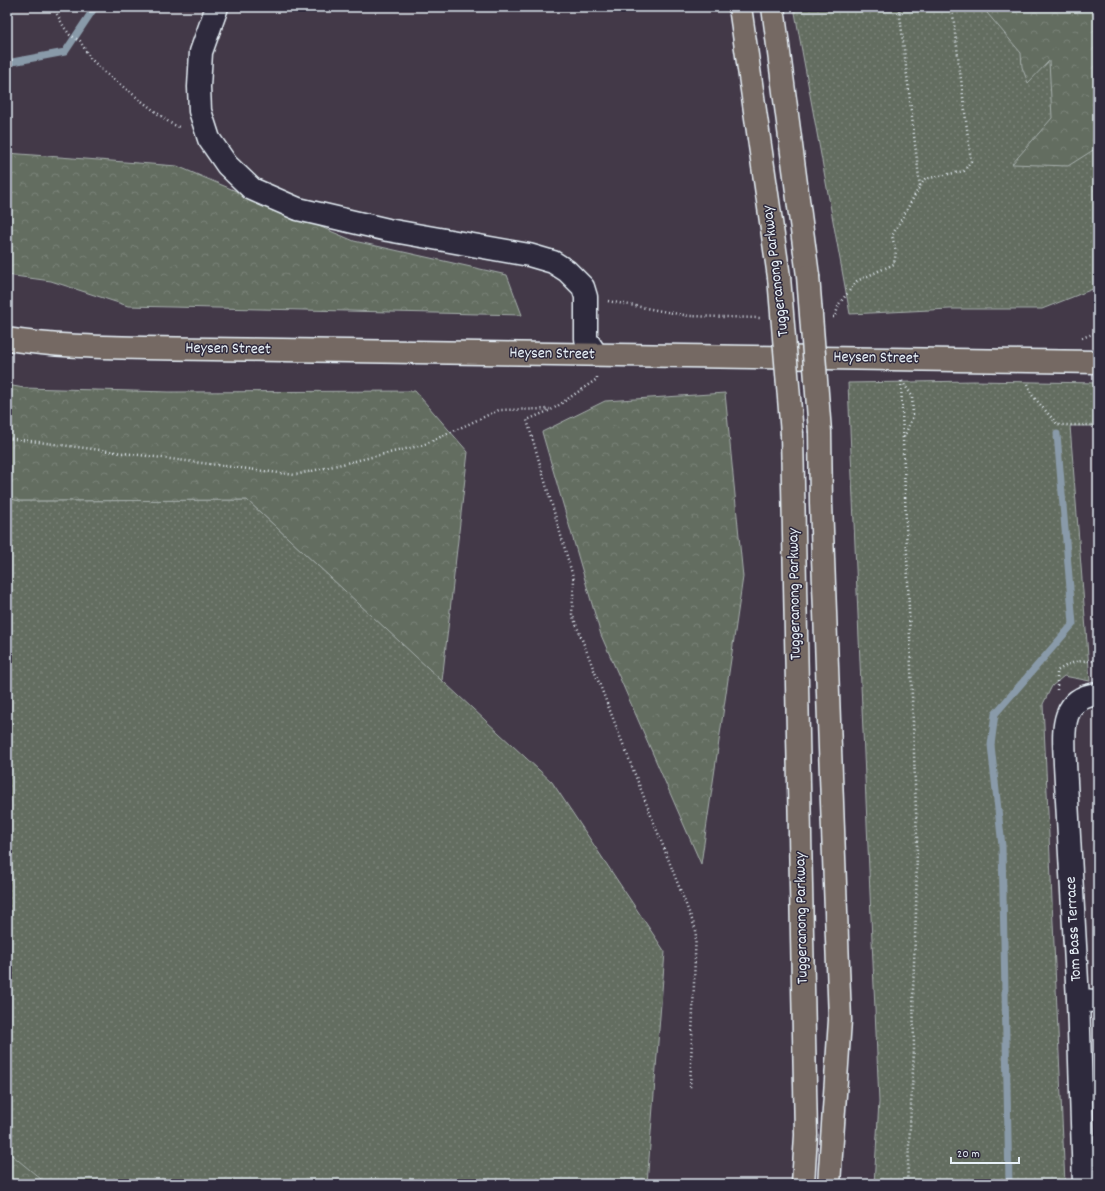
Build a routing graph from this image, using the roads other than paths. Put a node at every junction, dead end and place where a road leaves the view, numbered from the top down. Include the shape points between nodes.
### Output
1 (216, 7) edge
2 (740, 7) edge
3 (773, 7) edge
4 (7, 339) edge
5 (596, 354) junction
6 (1098, 362) edge
7 (1098, 694) edge
8 (1088, 1000) edge
9 (802, 1184) edge
10 (829, 1184) edge
11 (1084, 1184) edge

1 - 5 street via 201,52 200,111 209,139 227,165 252,189 298,209 388,230 529,255 553,262 567,271 583,288 586,297 586,339
2 - 9 main road, Tuggeranong Parkway, bridge via 779,277 792,434 806,1135
3 - 10 main road, Tuggeranong Parkway, bridge via 808,276 820,432 840,1020
4 - 5 main road, Heysen Street via 101,347
5 - 6 main road, Heysen Street
7 - 8 street, Tom Bass Terrace via 1072,705 1064,724 1065,764
8 - 11 street, Tom Bass Terrace

